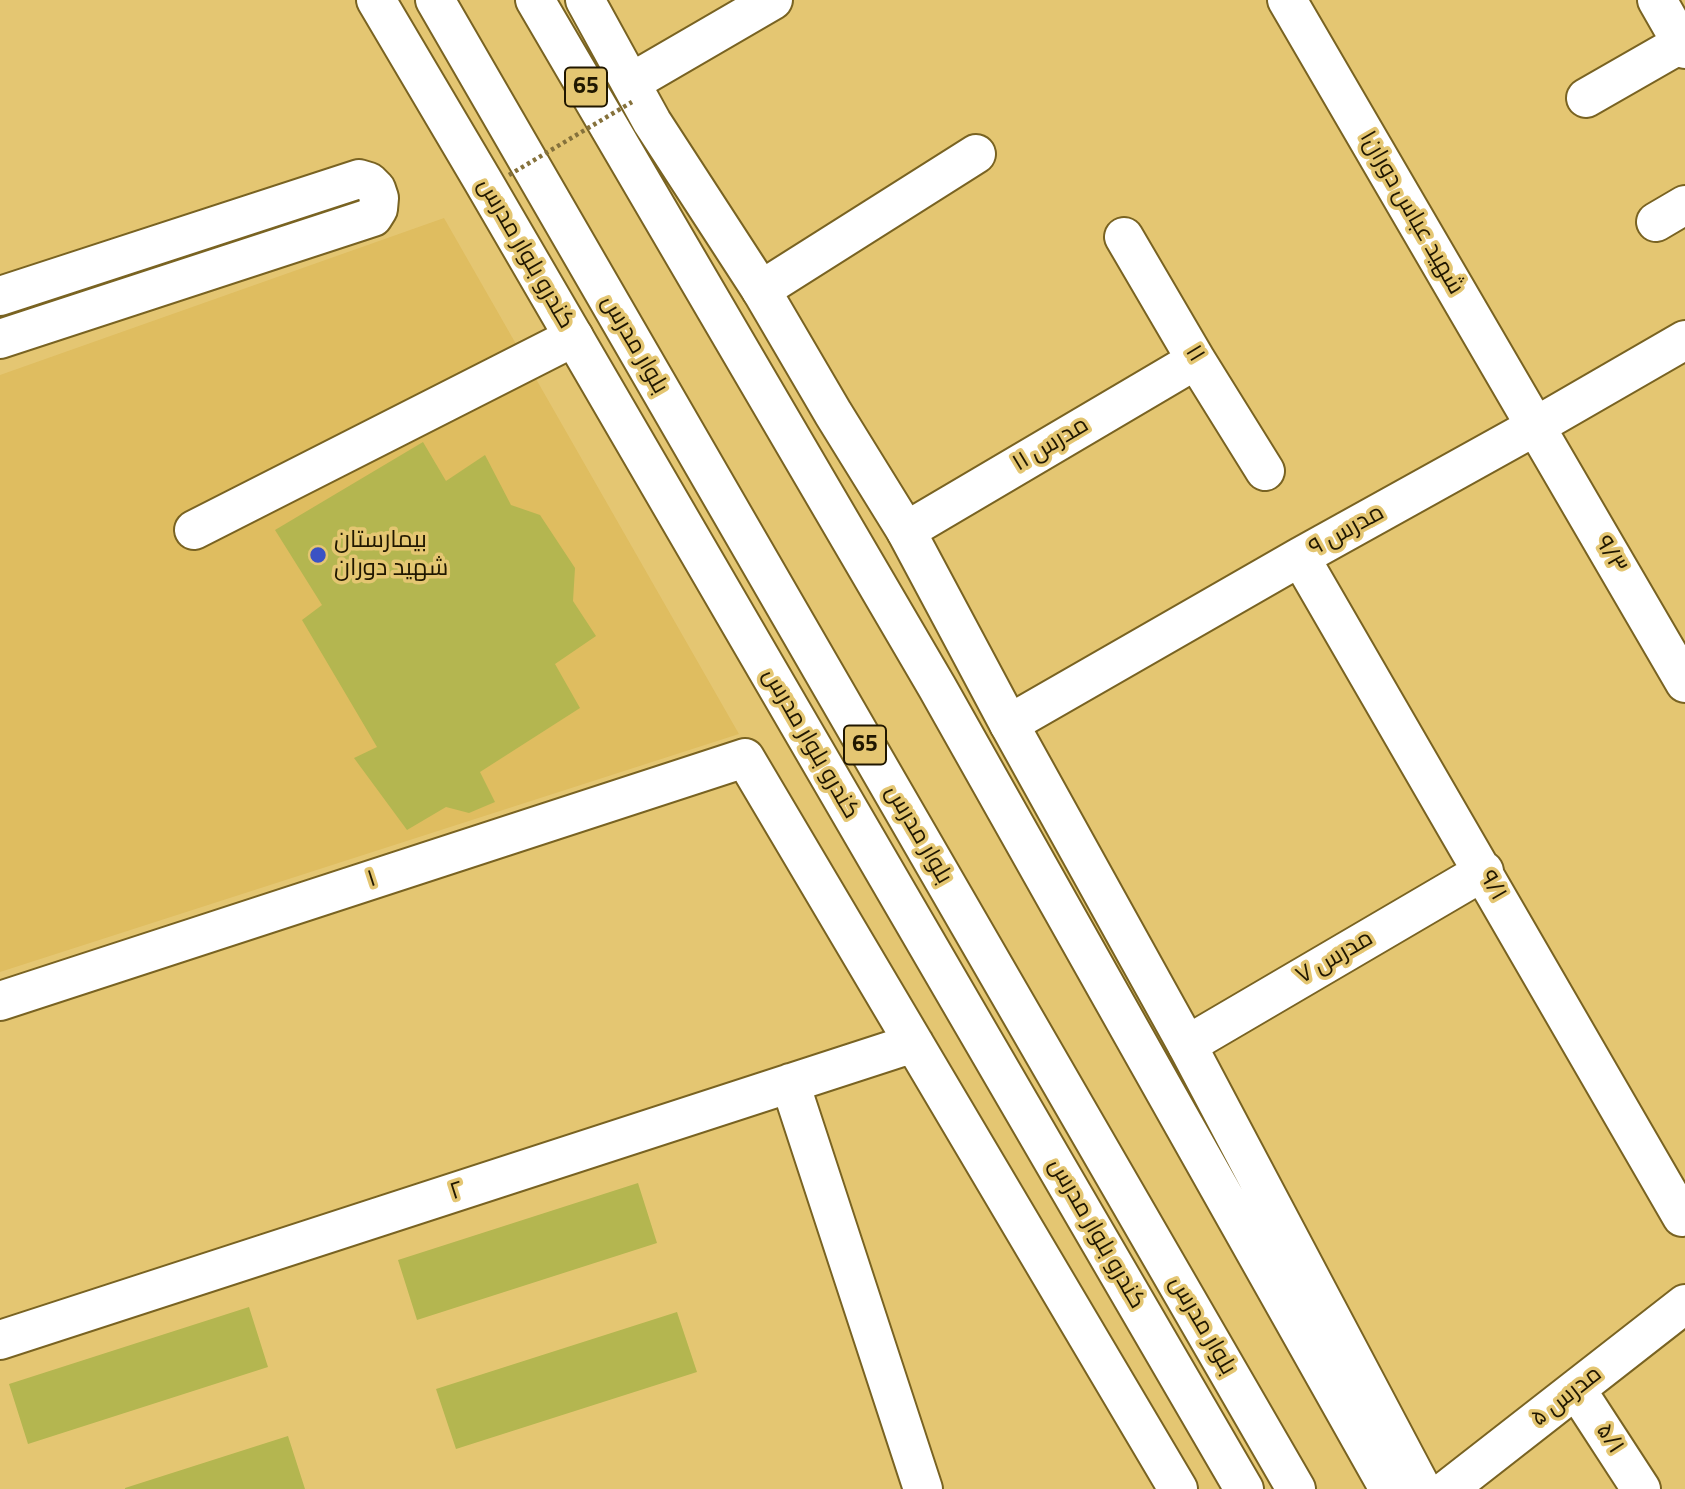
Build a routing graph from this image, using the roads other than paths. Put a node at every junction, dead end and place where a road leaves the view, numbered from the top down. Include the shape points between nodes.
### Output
1 (376, 0) edge
2 (435, 0) edge
3 (535, 0) edge
4 (585, 0) edge
5 (773, 0) edge
6 (1287, 0) edge
7 (1657, 0) edge
8 (1683, 46) edge
9 (632, 92) junction
10 (1586, 98) dead end
11 (976, 154) dead end
12 (565, 226) junction
13 (1124, 237) dead end
14 (525, 254) junction
15 (761, 290) junction
16 (0, 296) edge
17 (574, 337) junction
18 (0, 340) edge
19 (1685, 340) edge
20 (1196, 360) junction
21 (833, 412) junction
22 (1536, 426) junction
23 (1265, 471) dead end
24 (194, 530) dead end
25 (906, 531) junction
26 (1300, 557) junction
27 (1685, 683) edge
28 (937, 687) junction
29 (1009, 724) junction
30 (1484, 871) junction
31 (0, 1001) edge
32 (914, 1043) junction
33 (1187, 1045) junction
34 (790, 1083) junction
35 (1684, 1216) edge
36 (1685, 1304) edge
37 (0, 1340) edge
38 (1576, 1389) junction
39 (923, 1489) edge
40 (1178, 1489) edge
41 (1244, 1489) edge
42 (1296, 1489) edge
43 (1389, 1489) edge
44 (1422, 1489) edge
45 (1448, 1489) edge
46 (1641, 1489) edge

1 - 14 street, کندرو بلوار مدرس
2 - 12 street, بلوار مدرس / 65
3 - 28 street, 65
4 - 9 street
5 - 9 street
6 - 22 street, شهید عباس دوران۱
7 - 8 street
8 - 10 street
9 - 15 street
11 - 15 street
12 - 14 street
12 - 42 street, بلوار مدرس / 65
13 - 20 street, ۱۱
14 - 17 street, کندرو بلوار مدرس
15 - 21 street
16 - 18 street via 359,178 376,189 379,198 373,217
17 - 24 street
17 - 41 street, کندرو بلوار مدرس
19 - 22 street, مدرس ۹
20 - 23 street, ۱۱
20 - 25 street, مدرس ۱۱
21 - 25 street
21 - 28 street
22 - 26 street, مدرس ۹
22 - 27 street, ۹/۳
25 - 29 street
26 - 29 street, مدرس ۹
26 - 30 street, ۹/۱
28 - 43 street, 65
29 - 33 street
30 - 33 street, مدرس ۷
30 - 35 street, ۹/۱
31 - 32 street, ۱ via 745,758
32 - 34 street, ۲
32 - 40 street
33 - 44 street
34 - 37 street, ۲
34 - 39 street
36 - 38 street, مدرس ۵
38 - 45 street, مدرس ۵
38 - 46 street, ۵/۱

